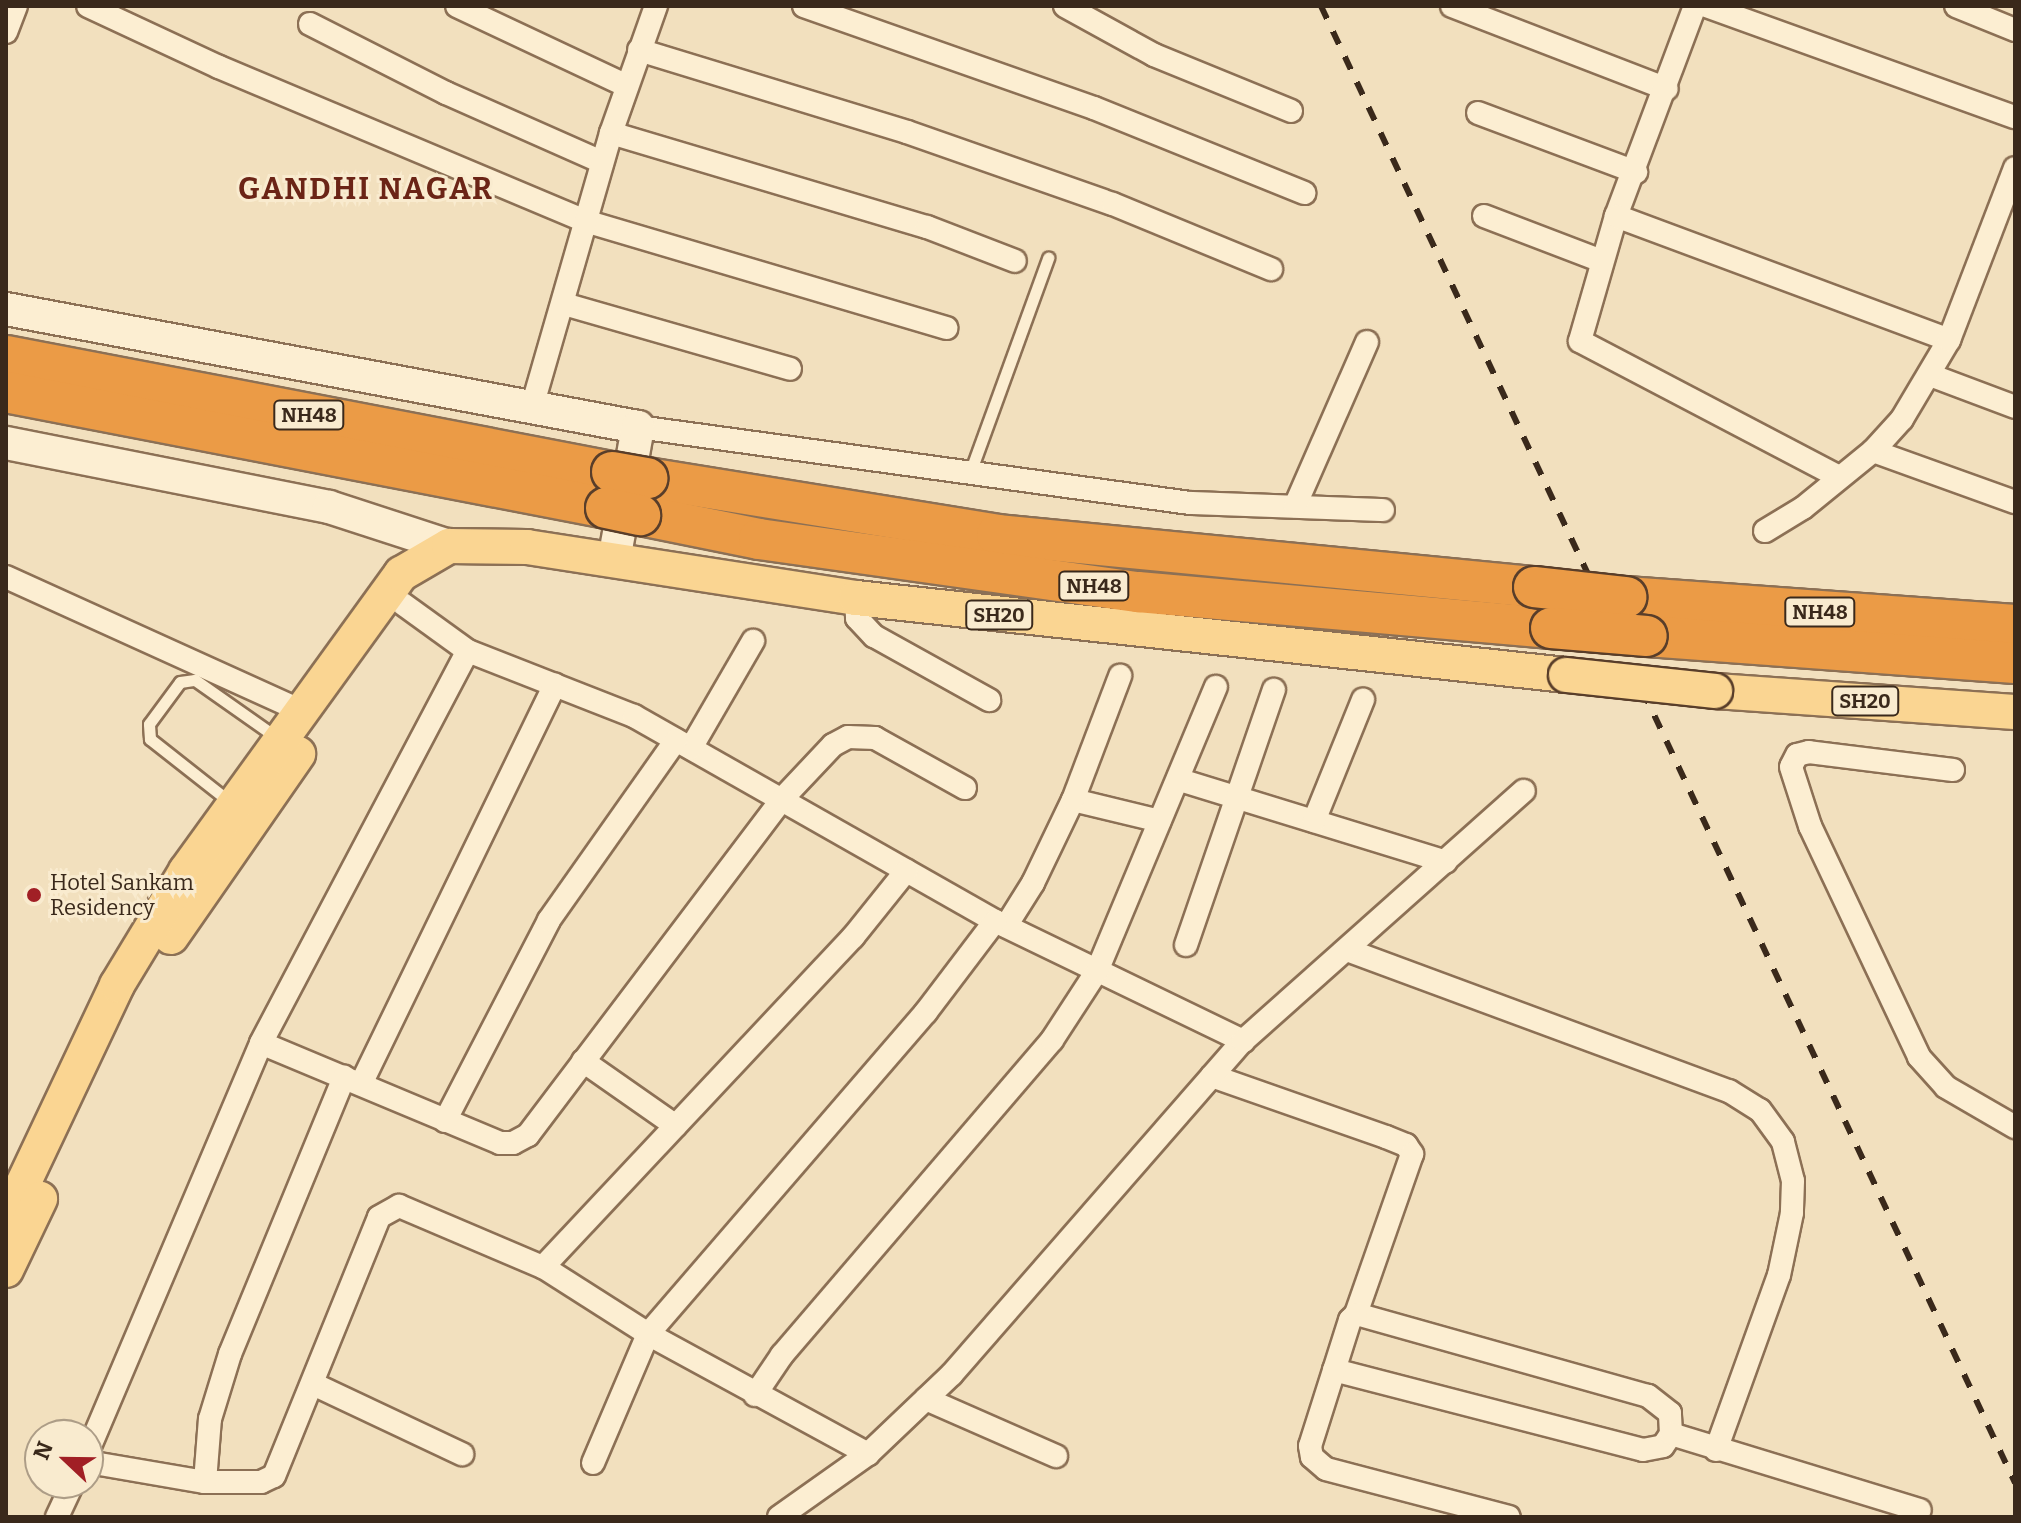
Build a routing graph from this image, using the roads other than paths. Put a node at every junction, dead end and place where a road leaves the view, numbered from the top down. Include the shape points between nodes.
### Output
1 (16, 6) edge
2 (88, 6) edge
3 (457, 6) edge
4 (656, 6) edge
5 (804, 6) edge
6 (1065, 6) edge
7 (1452, 6) edge
8 (1695, 6) edge
9 (1706, 6) edge
10 (1956, 6) edge
11 (310, 24) dead end
12 (2015, 30) edge
13 (6, 32) edge
14 (639, 50) junction
15 (627, 86) junction
16 (1667, 89) junction
17 (1291, 111) dead end
18 (1478, 113) dead end
19 (2015, 117) edge
20 (611, 133) junction
21 (602, 162) junction
22 (2015, 168) edge
23 (1636, 172) junction
24 (1304, 193) dead end
25 (1484, 216) dead end
26 (1616, 216) junction
27 (585, 221) junction
28 (1048, 258) dead end
29 (1015, 261) dead end
30 (1602, 261) junction
31 (1271, 269) dead end
32 (564, 304) junction
33 (6, 309) edge
34 (946, 328) dead end
35 (1949, 340) junction
36 (1367, 342) dead end
37 (6, 356) edge
38 (790, 369) dead end
39 (1930, 375) junction
40 (6, 392) edge
41 (532, 407) junction
42 (2015, 407) edge
43 (638, 427) junction
44 (6, 443) edge
45 (1873, 451) junction
46 (971, 470) junction
47 (1839, 477) junction
48 (626, 493) junction
49 (2015, 502) edge
50 (1295, 506) junction
51 (1383, 510) dead end
52 (1765, 531) dead end
53 (442, 549) junction
54 (614, 560) junction
55 (7, 581) edge
56 (856, 598) junction
57 (403, 604) junction
58 (2015, 625) edge
59 (753, 641) dead end
60 (468, 651) junction
61 (2015, 663) edge
62 (1120, 676) dead end
63 (555, 685) junction
64 (1216, 687) dead end
65 (1274, 690) dead end
66 (989, 700) dead end
67 (1363, 700) dead end
68 (301, 711) junction
69 (2015, 712) edge
70 (280, 740) junction
71 (683, 744) junction
72 (1953, 770) dead end
73 (1180, 780) junction
74 (965, 788) dead end
75 (1524, 791) dead end
76 (1237, 797) junction
77 (783, 798) junction
78 (1073, 800) junction
79 (233, 804) junction
80 (1160, 821) junction
81 (1314, 821) junction
82 (1446, 862) junction
83 (906, 871) junction
84 (1000, 923) junction
85 (1186, 945) dead end
86 (1347, 950) junction
87 (1097, 971) junction
88 (1243, 1041) junction
89 (261, 1043) junction
90 (583, 1061) junction
91 (1212, 1076) junction
92 (353, 1080) junction
93 (445, 1121) junction
94 (676, 1126) junction
95 (2015, 1127) edge
96 (6, 1220) edge
97 (543, 1267) junction
98 (6, 1270) edge
99 (1356, 1314) junction
100 (648, 1334) junction
101 (1334, 1370) junction
102 (313, 1384) junction
103 (755, 1395) junction
104 (926, 1399) junction
105 (102, 1419) edge
106 (1671, 1434) junction
107 (1716, 1450) junction
108 (462, 1454) dead end
109 (868, 1454) junction
110 (1056, 1456) dead end
111 (593, 1463) dead end
112 (104, 1466) edge
113 (205, 1482) junction
114 (1920, 1510) dead end
115 (780, 1517) edge
116 (1509, 1517) edge

1 - 13 street
2 - 27 street via 162,43
3 - 15 street
4 - 14 street
5 - 24 street via 1094,108
6 - 17 street via 1154,55
7 - 16 street
8 - 16 street
9 - 19 street
10 - 12 street
11 - 21 street via 446,93
14 - 15 street
14 - 31 street via 907,132 1113,204
15 - 20 street
16 - 23 street
18 - 23 street
20 - 21 street
20 - 29 street via 927,227
21 - 27 street
22 - 35 street
23 - 26 street
25 - 30 street
26 - 30 street
26 - 35 street
27 - 32 street
27 - 34 street
28 - 46 lane
30 - 47 street via 1579,333 1585,346
32 - 38 street
32 - 41 street
33 - 41 street
35 - 39 street
36 - 50 street
37 - 48 highway, NH48
39 - 42 street
39 - 45 street
40 - 48 highway, NH48
41 - 43 street
43 - 46 street
43 - 54 street
44 - 53 street via 329,507
45 - 47 street
45 - 49 street
46 - 50 street via 1190,503
47 - 52 street
48 - 58 highway, NH48, bridge via 1026,539 1626,597
48 - 61 highway, NH48, bridge via 759,539 1065,583 1551,628
50 - 51 street
53 - 54 main road, SH20 via 527,547
53 - 57 main road
53 - 68 main road via 401,574
54 - 56 main road, SH20
55 - 68 street
56 - 66 street via 857,618 874,636
56 - 69 main road, SH20, bridge via 1715,691
57 - 60 street
57 - 98 main road via 178,927 122,1023
59 - 71 street
60 - 63 street
60 - 89 street
62 - 78 street
63 - 71 street via 634,716
63 - 92 street
64 - 73 street
65 - 76 street
67 - 81 street
68 - 70 main road
70 - 79 main road
70 - 79 lane via 195,680 180,682 149,724 150,739
71 - 77 street
71 - 93 street via 549,920
72 - 95 street via 1809,752 1797,755 1791,767 1810,826 1919,1057 1946,1087
73 - 76 street
73 - 80 street
74 - 77 street via 862,735 833,745
75 - 82 street
76 - 81 street
76 - 85 street
77 - 83 street
77 - 90 street
78 - 80 street
78 - 84 street via 1033,883
79 - 96 main road via 117,985
80 - 87 street
81 - 82 street
82 - 86 street
83 - 84 street
83 - 94 street via 853,937
84 - 87 street
84 - 100 street
86 - 88 street
86 - 107 street via 1729,1091 1760,1110 1783,1142 1793,1181 1792,1213 1779,1275
87 - 88 street
87 - 103 street via 1052,1040 911,1211 782,1355
88 - 91 street
89 - 92 street
89 - 105 street
90 - 93 street via 528,1135 513,1143 500,1143
90 - 94 street
91 - 99 street via 1386,1137 1406,1145 1412,1154
91 - 104 street
92 - 93 street
92 - 113 street via 230,1354 210,1419
94 - 97 street
97 - 100 street
97 - 102 street via 431,1217 399,1206 388,1208 379,1217
99 - 101 street
99 - 106 street via 1648,1396 1670,1413
100 - 103 street
100 - 111 street
101 - 106 street via 1643,1450 1663,1446
101 - 116 street via 1310,1446 1317,1464
102 - 108 street
102 - 113 street via 274,1476 261,1482
103 - 109 street
104 - 109 street
104 - 110 street
106 - 107 street
107 - 114 street
109 - 115 street
112 - 113 street

